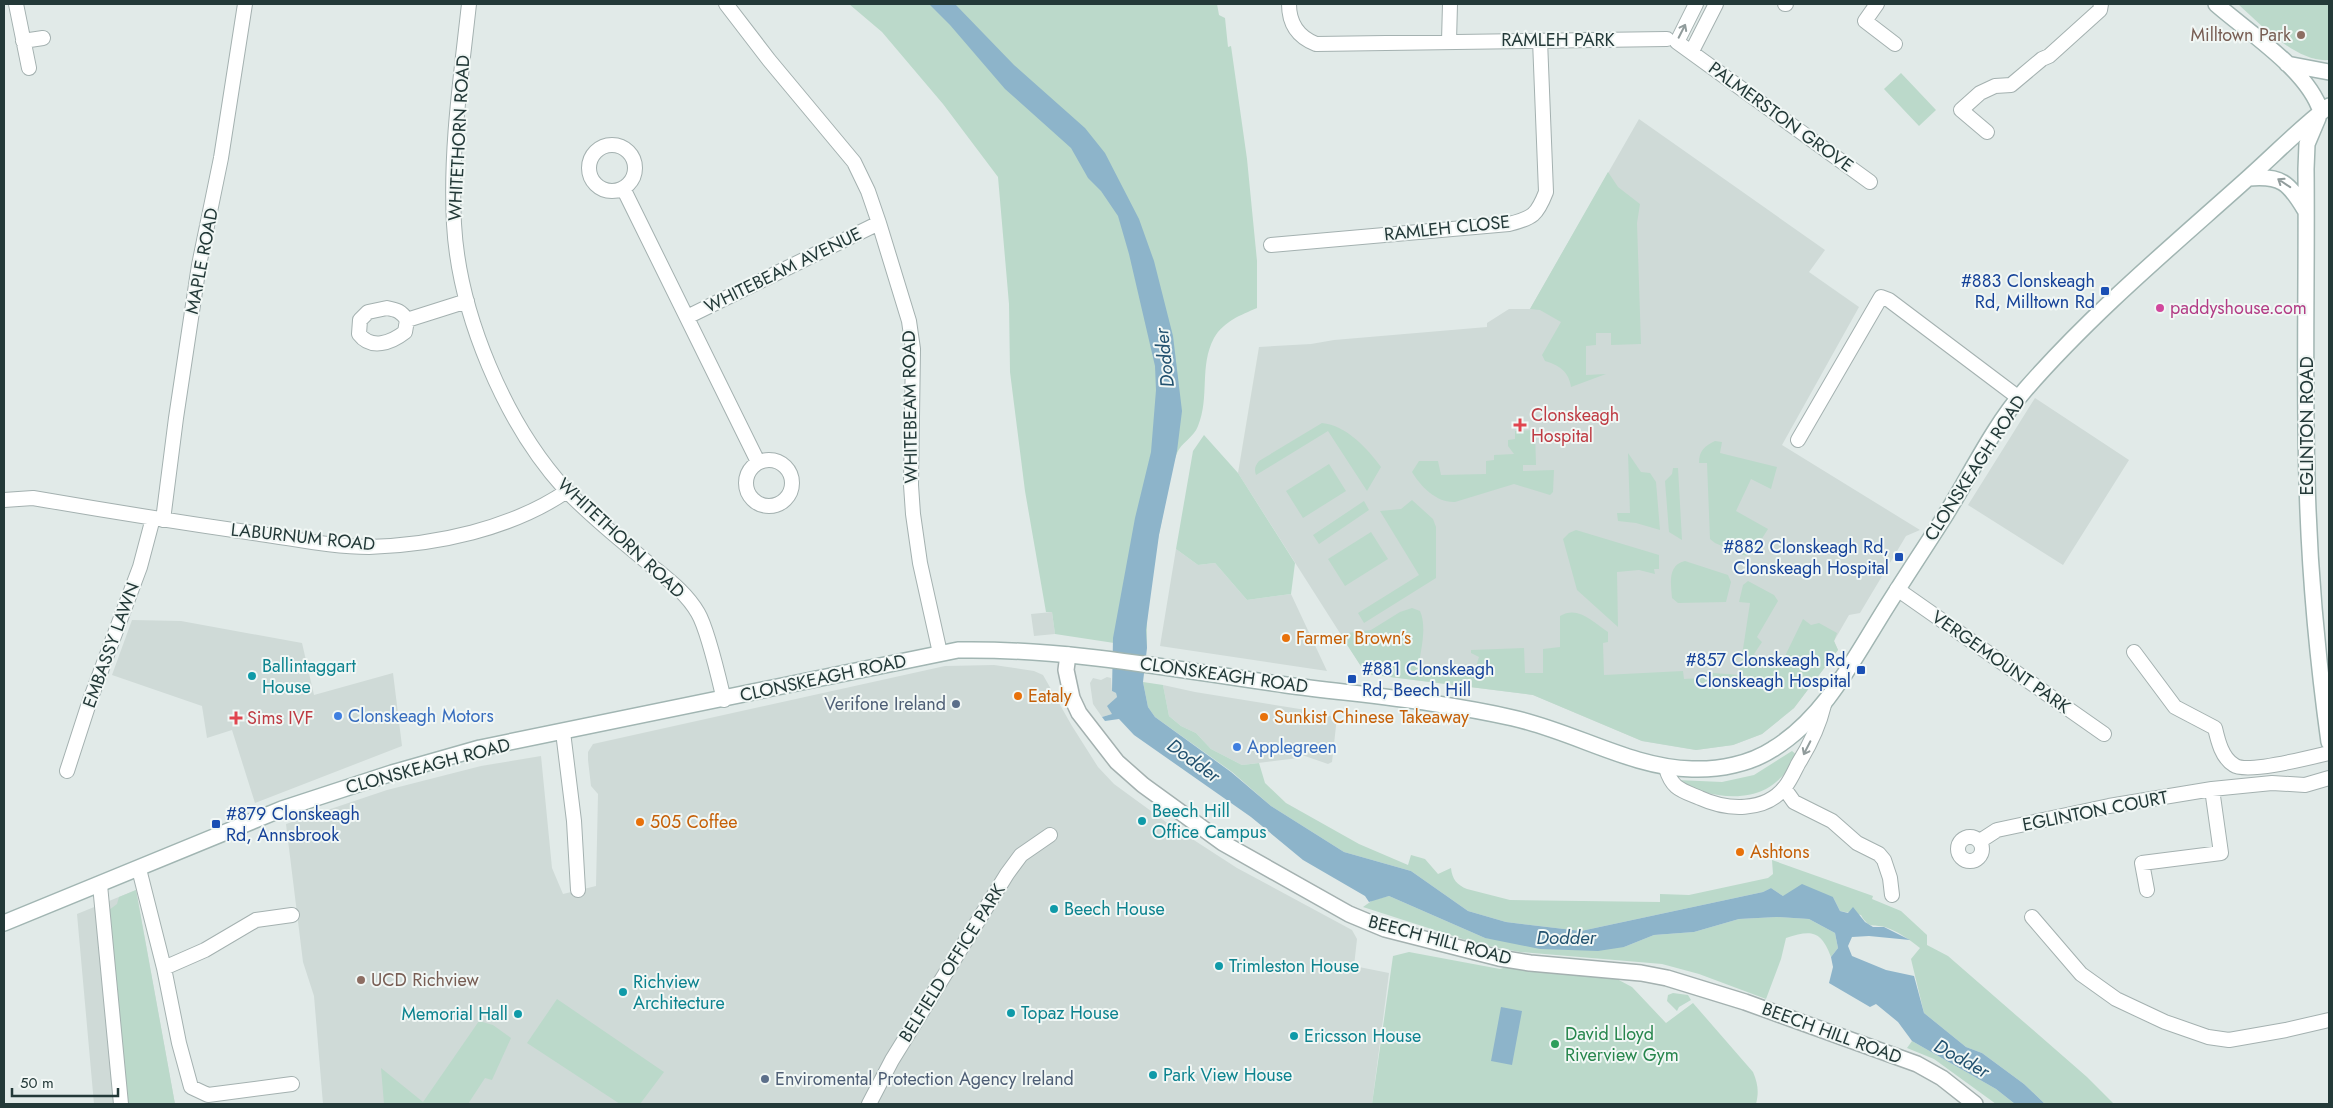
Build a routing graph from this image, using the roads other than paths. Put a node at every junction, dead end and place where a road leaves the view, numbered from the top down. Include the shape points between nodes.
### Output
1 (16, 4) edge
2 (245, 4) edge
3 (469, 4) edge
4 (726, 4) edge
5 (1289, 4) edge
6 (1450, 4) edge
7 (1696, 4) edge
8 (1716, 4) edge
9 (1877, 4) edge
10 (2101, 4) edge
11 (2216, 4) edge
12 (43, 38) dead end
13 (1540, 40) junction
14 (1667, 40) dead end
15 (23, 41) junction
16 (1449, 41) junction
17 (1895, 44) dead end
18 (1692, 51) junction
19 (2287, 64) junction
20 (29, 68) dead end
21 (2329, 72) edge
22 (2325, 109) edge
23 (1987, 132) dead end
24 (2249, 178) junction
25 (1870, 182) dead end
26 (623, 188) dead end
27 (2306, 211) junction
28 (879, 223) junction
29 (1271, 245) dead end
30 (467, 301) junction
31 (687, 317) junction
32 (407, 320) dead end
33 (2019, 398) junction
34 (1798, 440) dead end
35 (758, 462) dead end
36 (567, 491) junction
37 (4, 500) edge
38 (158, 519) junction
39 (1897, 589) junction
40 (2134, 652) dead end
41 (940, 653) junction
42 (1068, 655) junction
43 (724, 700) junction
44 (1824, 705) junction
45 (563, 732) junction
46 (2104, 734) dead end
47 (2329, 742) edge
48 (2329, 753) edge
49 (1666, 768) junction
50 (67, 771) dead end
51 (2329, 778) edge
52 (1784, 788) junction
53 (2212, 789) junction
54 (1050, 835) dead end
55 (1980, 842) dead end
56 (139, 869) junction
57 (100, 885) junction
58 (578, 890) dead end
59 (2147, 890) dead end
60 (1892, 895) dead end
61 (292, 915) dead end
62 (2032, 917) dead end
63 (4, 923) edge
64 (164, 968) junction
65 (2329, 1020) edge
66 (292, 1084) dead end
67 (121, 1104) edge
68 (869, 1104) edge
69 (1975, 1104) edge

1 - 15 street
2 - 38 street, MAPLE ROAD via 223,150 200,265
3 - 30 street, WHITETHORN ROAD via 458,102 454,182 454,226
4 - 28 street, WHITEBEAM ROAD via 768,60 854,162
5 - 16 street, RAMLEH PARK via 1295,29 1304,40 1316,44
6 - 16 street
18 -> 7 street, PALMERSTON GROVE via 1677,42
8 - 18 street
9 - 17 street via 1864,21
10 - 23 street via 2100,10 2049,56 2011,85 1994,86 1980,93 1961,110
11 - 19 main road
12 - 15 street
13 - 14 street, RAMLEH PARK
13 - 16 street, RAMLEH PARK
13 - 29 street, RAMLEH CLOSE via 1546,192 1539,210 1528,219 1509,224
15 - 20 street
18 - 25 street, PALMERSTON GROVE
19 - 21 main road
19 - 22 main road
22 - 24 main road, CLONSKEAGH ROAD
22 - 27 main road, EGLINTON ROAD via 2307,144
27 -> 24 main road via 2289,186 2277,178
24 - 33 main road, CLONSKEAGH ROAD via 2115,297
26 - 31 street, WHITEBEAM AVENUE
27 - 47 main road, EGLINTON ROAD via 2308,496 2321,686
28 - 31 street, WHITEBEAM AVENUE
28 - 41 street, WHITEBEAM ROAD via 909,321 913,349 913,514
30 - 32 street
30 - 36 street, WHITETHORN ROAD via 494,378 526,438
31 - 35 street, WHITEBEAM AVENUE
33 - 34 street via 1881,297
33 - 39 main road, CLONSKEAGH ROAD via 1980,454 1944,518
36 - 38 street, LABURNUM ROAD via 513,519 484,528 422,542 368,547
36 - 43 street, WHITETHORN ROAD via 682,592 692,605 698,614
37 - 38 street, LABURNUM ROAD via 32,498
38 - 50 street, EMBASSY LAWN
39 - 44 main road, CLONSKEAGH ROAD
39 - 46 street, VERGEMOUNT PARK
40 - 48 street via 2175,707 2215,728 2224,755 2232,765 2256,767
41 - 42 main road, CLONSKEAGH ROAD via 984,650
41 - 43 main road, CLONSKEAGH ROAD
42 - 49 main road, CLONSKEAGH ROAD via 1503,716 1545,726
42 - 69 main road, BEECH HILL ROAD via 1066,670 1072,698 1079,713 1117,762 1143,785 1223,842 1349,914 1386,929 1499,958 1667,978 1745,1002 1917,1064 1942,1078
43 - 45 main road, CLONSKEAGH ROAD
44 - 49 main road, CLONSKEAGH ROAD via 1772,750 1746,762 1720,768
44 -> 52 street, CLONSKEAGH ROAD via 1819,724
45 - 56 main road, CLONSKEAGH ROAD via 480,748 392,773 282,809
45 - 58 street via 574,821
49 - 52 street, CLONSKEAGH ROAD via 1674,787 1729,808 1759,805
51 - 53 street, EGLINTON COURT via 2305,785 2272,783
52 - 60 street via 1794,802 1832,821 1857,843 1879,854 1890,878
53 - 55 street, EGLINTON COURT via 2109,806 1997,830
53 - 59 street via 2221,853 2142,864
54 - 68 street, BELFIELD OFFICE PARK via 1021,854 1007,874 892,1060
56 - 57 main road, CLONSKEAGH ROAD
56 - 64 street
57 - 63 main road, CLONSKEAGH ROAD
57 - 67 street
61 - 64 street via 256,920 205,950
62 - 65 street via 2081,974 2116,999 2156,1019 2208,1037 2229,1040
64 - 66 street via 191,1087 208,1096

